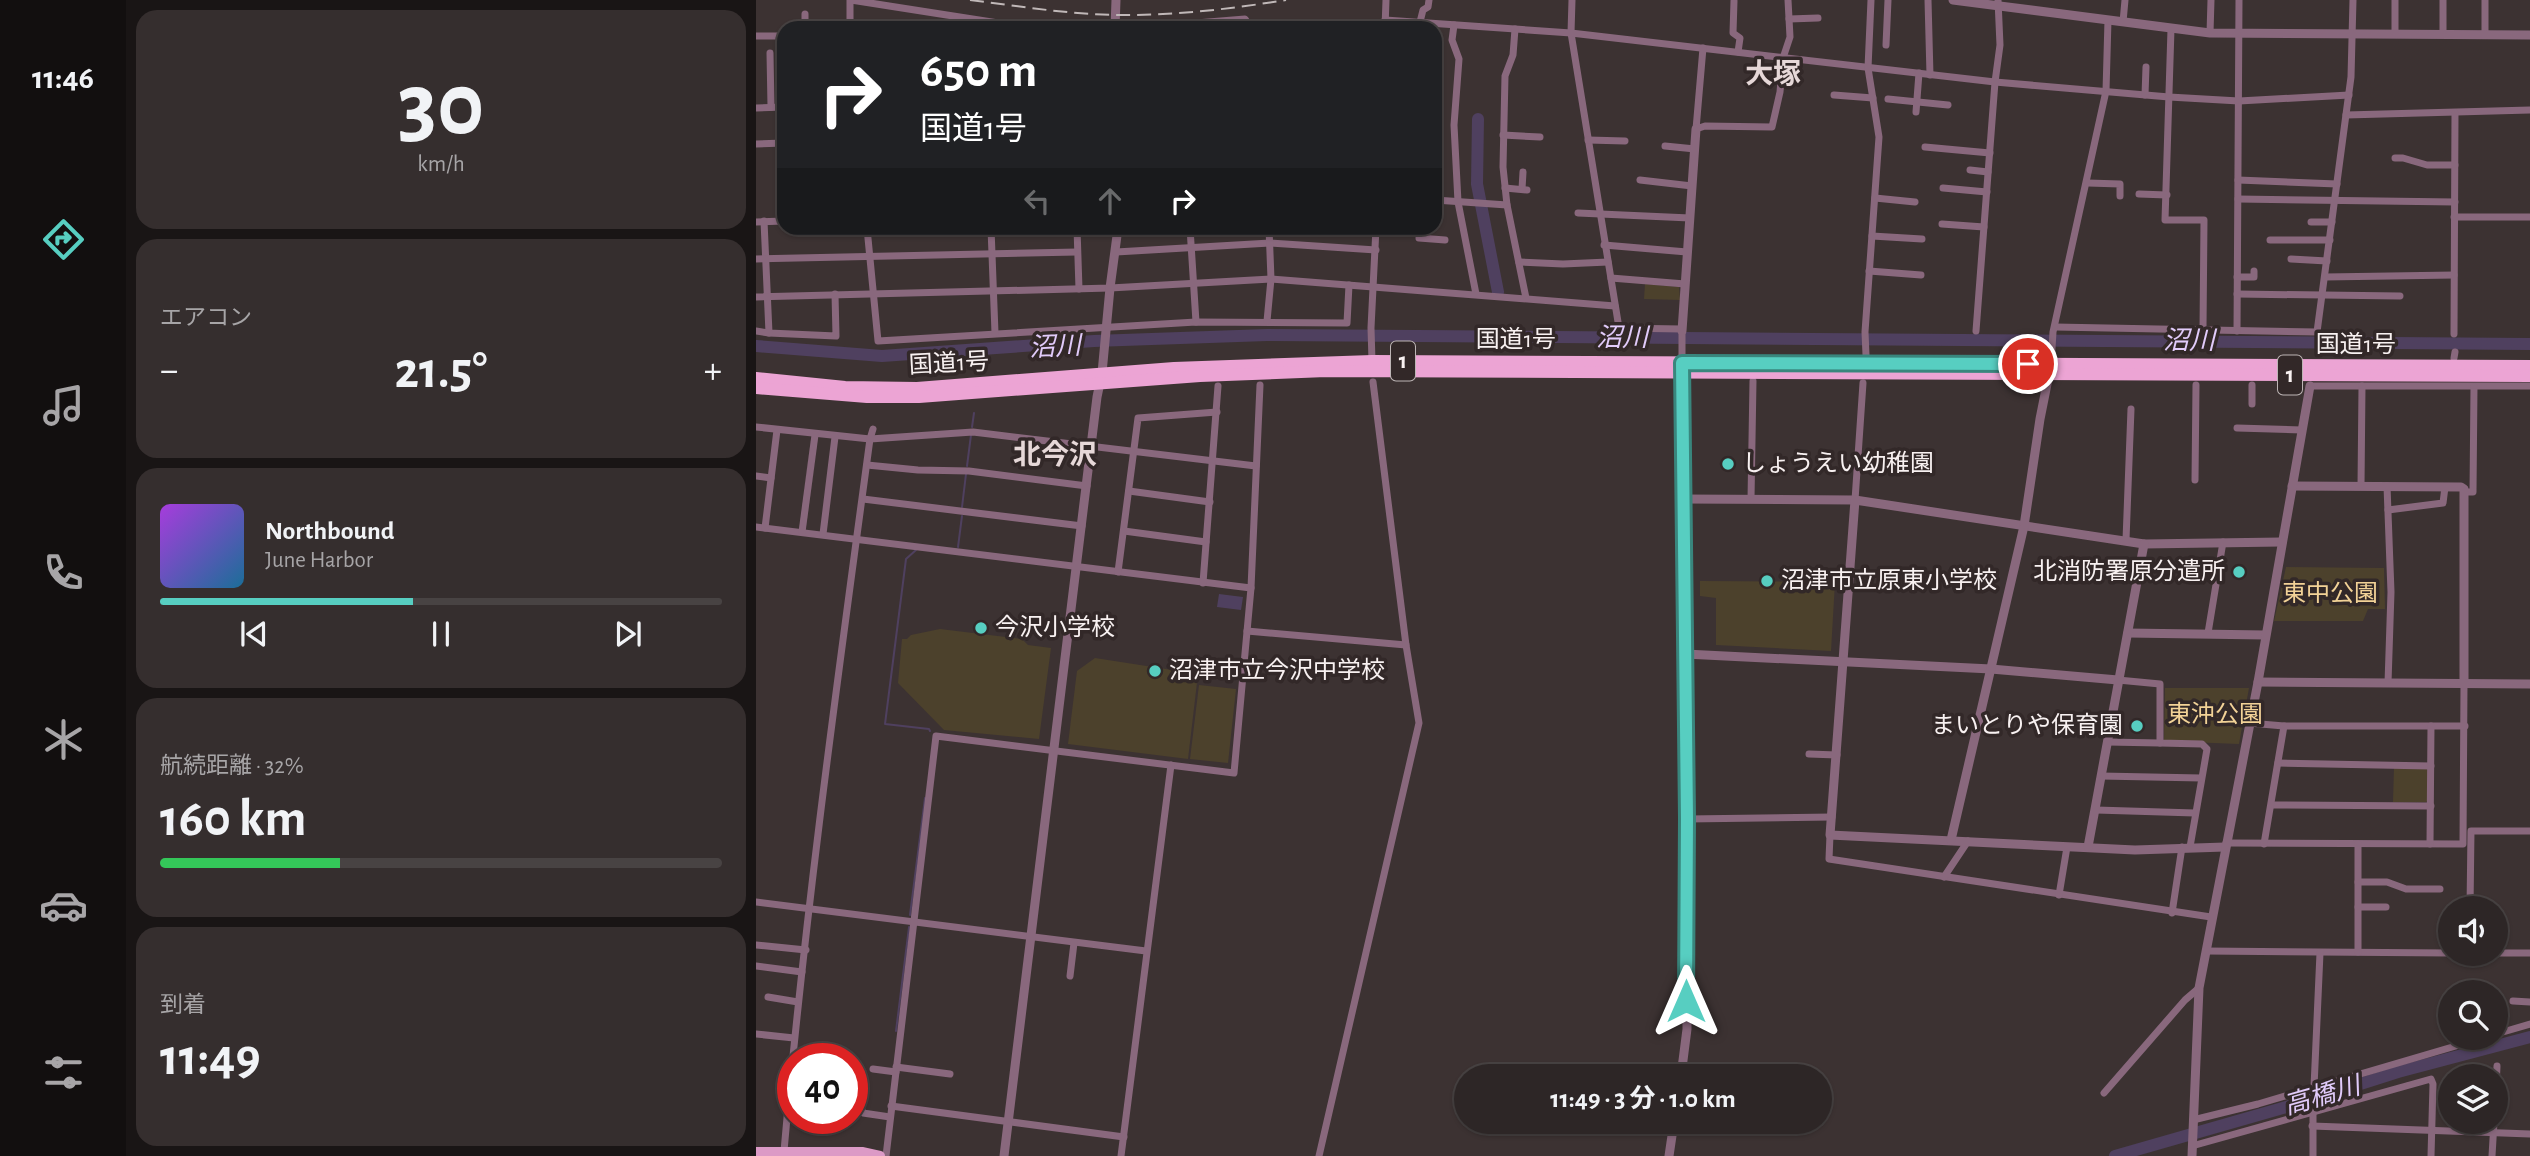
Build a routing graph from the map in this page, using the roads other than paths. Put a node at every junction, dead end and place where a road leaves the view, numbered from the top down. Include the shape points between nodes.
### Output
1 (851, 0) edge
2 (1115, 0) edge
3 (1386, 0) edge
4 (1429, 0) edge
5 (1572, 0) edge
6 (1788, 0) edge
7 (1871, 0) edge
8 (1888, 0) edge
9 (1928, 0) edge
10 (1953, 0) edge
11 (2125, 0) edge
12 (2211, 0) edge
13 (2239, 0) edge
14 (2353, 0) edge
15 (2395, 0) edge
16 (2443, 0) edge
17 (2485, 0) edge
18 (1734, 1) edge
19 (1998, 3) edge
20 (805, 14) dead end
21 (1818, 18) dead end
22 (1789, 19) junction
23 (2108, 20) junction
24 (806, 21) edge
25 (850, 21) edge
26 (969, 21) edge
27 (1115, 21) edge
28 (1221, 21) edge
29 (1246, 21) edge
30 (1385, 21) edge
31 (1420, 21) edge
32 (2123, 22) junction
33 (1442, 24) edge
34 (1454, 25) junction
35 (1515, 29) junction
36 (2171, 29) junction
37 (1571, 33) junction
38 (2210, 33) junction
39 (2353, 33) junction
40 (2395, 33) junction
41 (2239, 34) junction
42 (2443, 34) junction
43 (2485, 34) junction
44 (2530, 35) edge
45 (756, 36) edge
46 (777, 36) edge
47 (1886, 45) dead end
48 (1703, 48) junction
49 (1738, 52) junction
50 (770, 53) dead end
51 (1783, 58) junction
52 (2146, 67) dead end
53 (1868, 68) junction
54 (1919, 74) junction
55 (1930, 75) junction
56 (1995, 82) junction
57 (2106, 91) junction
58 (1835, 95) dead end
59 (2145, 95) junction
60 (2349, 95) junction
61 (2169, 97) junction
62 (1873, 98) junction
63 (1888, 99) dead end
64 (2239, 101) junction
65 (1917, 103) junction
66 (1948, 105) dead end
67 (771, 107) junction
68 (777, 107) edge
69 (756, 108) edge
70 (2530, 110) edge
71 (1916, 112) dead end
72 (2455, 113) junction
73 (2346, 116) junction
74 (1696, 129) junction
75 (1503, 135) junction
76 (1540, 137) dead end
77 (1588, 140) junction
78 (1625, 141) dead end
79 (777, 143) edge
80 (756, 144) edge
81 (1665, 146) dead end
82 (1925, 147) dead end
83 (1695, 149) junction
84 (1990, 153) junction
85 (2395, 158) dead end
86 (2455, 165) junction
87 (1970, 170) dead end
88 (1523, 172) dead end
89 (1988, 172) junction
90 (1640, 180) dead end
91 (2238, 180) junction
92 (2088, 183) junction
93 (2337, 184) junction
94 (1692, 186) junction
95 (1505, 188) junction
96 (1943, 188) dead end
97 (1987, 192) junction
98 (2138, 194) dead end
99 (2167, 195) junction
100 (2120, 196) dead end
101 (1875, 198) junction
102 (2238, 199) junction
103 (1442, 201) edge
104 (2335, 201) junction
105 (1458, 202) junction
106 (1915, 202) dead end
107 (2455, 202) junction
108 (1506, 205) junction
109 (1599, 212) junction
110 (1578, 213) dead end
111 (2455, 217) junction
112 (2530, 217) edge
113 (1690, 218) junction
114 (760, 221) edge
115 (2311, 222) dead end
116 (2332, 222) junction
117 (1942, 224) dead end
118 (1984, 226) junction
119 (868, 235) edge
120 (991, 235) edge
121 (1077, 235) edge
122 (1117, 235) edge
123 (1191, 235) edge
124 (1269, 235) edge
125 (1376, 235) edge
126 (1419, 235) edge
127 (1872, 236) junction
128 (1922, 239) dead end
129 (1445, 240) dead end
130 (2270, 240) dead end
131 (2330, 240) junction
132 (1270, 243) junction
133 (1604, 245) junction
134 (1192, 246) junction
135 (1376, 250) junction
136 (1077, 252) junction
137 (1116, 252) junction
138 (1687, 252) junction
139 (992, 253) junction
140 (870, 255) junction
141 (756, 259) edge
142 (766, 259) junction
143 (2291, 259) dead end
144 (2327, 261) junction
145 (1519, 262) junction
146 (1608, 262) junction
147 (1870, 271) junction
148 (2254, 271) dead end
149 (1921, 275) dead end
150 (2454, 275) junction
151 (2237, 277) junction
152 (2325, 277) junction
153 (1611, 278) junction
154 (1271, 279) junction
155 (1194, 283) junction
156 (1685, 284) junction
157 (1349, 285) junction
158 (1373, 286) junction
159 (1110, 288) junction
160 (1079, 289) junction
161 (994, 291) junction
162 (875, 293) junction
163 (835, 294) junction
164 (1476, 294) junction
165 (2237, 294) junction
166 (2322, 295) junction
167 (768, 296) junction
168 (2400, 296) dead end
169 (756, 297) edge
170 (1526, 298) junction
171 (1615, 306) junction
172 (1267, 321) junction
173 (1196, 322) junction
174 (2054, 329) junction
175 (1106, 330) junction
176 (1682, 330) junction
177 (2203, 330) junction
178 (756, 331) edge
179 (1976, 331) dead end
180 (2236, 331) junction
181 (769, 333) junction
182 (995, 333) junction
183 (2454, 334) dead end
184 (1865, 352) dead end
185 (1372, 361) junction
186 (2530, 366) edge
187 (1682, 368) junction
188 (2050, 369) junction
189 (2530, 376) edge
190 (756, 378) edge
191 (1101, 378) junction
192 (1373, 382) dead end
193 (1753, 382) dead end
194 (1863, 383) dead end
195 (2196, 384) dead end
196 (1260, 385) dead end
197 (2252, 385) dead end
198 (1218, 386) dead end
199 (2310, 386) joint
200 (2362, 386) junction
201 (2530, 386) edge
202 (2474, 387) junction
203 (756, 388) edge
204 (2252, 404) dead end
205 (2131, 409) dead end
206 (1217, 412) junction
207 (756, 428) edge
208 (2237, 428) dead end
209 (873, 429) dead end
210 (777, 430) junction
211 (2302, 430) junction
212 (815, 435) junction
213 (835, 437) junction
214 (870, 439) junction
215 (1093, 445) junction
216 (1134, 451) junction
217 (1213, 461) junction
218 (867, 465) junction
219 (1256, 466) junction
220 (756, 476) edge
221 (771, 478) junction
222 (2195, 480) dead end
223 (1087, 486) junction
224 (2292, 486) junction
225 (2361, 486) junction
226 (2387, 486) junction
227 (2445, 486) junction
228 (1129, 491) junction
229 (2466, 492) junction
230 (863, 499) junction
231 (1683, 499) junction
232 (1751, 499) junction
233 (1855, 500) junction
234 (1210, 502) junction
235 (2388, 510) junction
236 (1082, 526) junction
237 (2024, 526) junction
238 (756, 527) edge
239 (765, 528) junction
240 (1124, 531) junction
241 (802, 532) junction
242 (823, 534) junction
243 (858, 538) junction
244 (2126, 540) junction
245 (1206, 542) junction
246 (2223, 542) junction
247 (2281, 542) junction
248 (2144, 544) junction
249 (1077, 566) junction
250 (1118, 572) junction
251 (1203, 583) junction
252 (1251, 588) junction
253 (1247, 631) junction
254 (2128, 633) junction
255 (2208, 633) junction
256 (2265, 635) junction
257 (1406, 645) junction
258 (1685, 654) junction
259 (1844, 662) junction
260 (1991, 669) junction
261 (2118, 680) junction
262 (2258, 682) junction
263 (2388, 683) junction
264 (2464, 684) junction
265 (2530, 684) edge
266 (2249, 723) junction
267 (2284, 726) junction
268 (2431, 726) junction
269 (2465, 726) junction
270 (2107, 742) junction
271 (2160, 743) junction
272 (1055, 751) junction
273 (1809, 754) dead end
274 (1837, 755) junction
275 (2278, 763) junction
276 (1171, 765) junction
277 (2431, 765) junction
278 (2101, 776) junction
279 (2201, 778) junction
280 (2272, 805) junction
281 (2431, 806) junction
282 (2096, 810) junction
283 (2195, 813) junction
284 (1832, 817) junction
285 (1687, 818) junction
286 (2530, 831) edge
287 (1830, 835) junction
288 (1951, 840) junction
289 (1968, 841) junction
290 (2264, 844) junction
291 (2358, 844) junction
292 (2430, 844) junction
293 (2226, 845) junction
294 (2067, 847) junction
295 (2186, 847) junction
296 (2088, 848) junction
297 (1944, 877) junction
298 (2358, 882) junction
299 (2440, 889) dead end
300 (2059, 895) junction
301 (2470, 896) edge
302 (756, 902) edge
303 (2386, 907) dead end
304 (2358, 908) junction
305 (810, 909) junction
306 (2172, 913) junction
307 (2211, 917) junction
308 (913, 921) junction
309 (1032, 936) junction
310 (1074, 943) junction
311 (756, 944) edge
312 (806, 950) junction
313 (1146, 951) junction
314 (2206, 951) junction
315 (2358, 952) junction
316 (2320, 953) junction
317 (2438, 953) edge
318 (2508, 953) edge
319 (2530, 953) edge
320 (756, 966) edge
321 (802, 972) junction
322 (1070, 976) dead end
323 (2199, 988) junction
324 (768, 997) dead end
325 (799, 1002) junction
326 (2513, 1002) dead end
327 (2530, 1002) edge
328 (2530, 1024) edge
329 (2508, 1030) edge
330 (756, 1034) edge
331 (794, 1038) junction
332 (2442, 1050) edge
333 (1683, 1064) edge
334 (873, 1069) dead end
335 (896, 1069) junction
336 (950, 1074) dead end
337 (2314, 1087) junction
338 (2104, 1093) dead end
339 (891, 1106) junction
340 (2312, 1113) junction
341 (868, 1114) edge
342 (890, 1117) junction
343 (1009, 1122) junction
344 (2193, 1122) junction
345 (2312, 1126) junction
346 (2431, 1129) junction
347 (2438, 1129) edge
348 (2508, 1133) edge
349 (1672, 1134) edge
350 (2493, 1134) edge
351 (2530, 1134) edge
352 (1124, 1137) junction
353 (2192, 1151) edge
354 (756, 1152) edge
355 (776, 1153) edge
356 (880, 1156) edge
357 (886, 1156) edge
358 (1004, 1156) edge
359 (1121, 1156) edge
360 (1319, 1156) edge
361 (1669, 1156) edge
362 (2313, 1156) edge
363 (2431, 1156) edge
364 (2492, 1156) edge

1 - 25 street
1 - 26 street
2 - 27 street
3 - 30 street
4 - 31 street
5 - 37 street
6 - 22 street
7 - 53 street
8 - 47 street
9 - 55 street
10 - 19 street
11 - 32 street
12 - 38 street
13 - 41 street
14 - 39 street
15 - 40 street
16 - 42 street
17 - 43 street
18 - 49 street
19 - 23 street
19 - 56 street via 2000,45
20 - 24 street
21 - 22 street
22 - 51 street via 1790,37
23 - 32 street
23 - 57 street
28 - 29 street
32 - 36 street
33 - 34 street
34 - 35 street
34 - 105 street via 1452,40 1459,59 1454,125
35 - 37 street
35 - 75 street via 1505,76
36 - 38 street
36 - 61 street
37 - 48 street
37 - 77 street
38 - 41 street
39 - 40 street
39 - 41 street
39 - 60 street
40 - 42 street
41 - 64 street
42 - 43 street
43 - 44 street
45 - 46 street
48 - 49 street
48 - 74 street
49 - 51 street
50 - 67 street
51 - 53 street
51 - 74 street via 1772,127
52 - 59 street
53 - 54 street
53 - 62 street
54 - 55 street
54 - 65 street
55 - 56 street
56 - 57 street
56 - 84 street
57 - 59 street
57 - 92 street
58 - 62 street
59 - 61 street
60 - 64 street
60 - 73 street
61 - 64 street
61 - 99 street
62 - 101 street via 1879,137
63 - 65 street
64 - 91 street
65 - 66 street
65 - 71 street
67 - 68 street
67 - 69 street
70 - 72 street
72 - 73 street
72 - 86 street
73 - 93 street
74 - 83 street
75 - 76 street
75 - 95 street
77 - 78 street
77 - 109 street
79 - 80 street
81 - 83 street
82 - 84 street
83 - 94 street
84 - 89 street
85 - 86 street
86 - 107 street
87 - 89 street
88 - 95 street via 1525,189
89 - 97 street
90 - 94 street
91 - 93 street
91 - 102 street
92 - 100 street via 2120,184
92 - 174 street
93 - 104 street
94 - 113 street
95 - 108 street
96 - 97 street
97 - 118 street
98 - 99 street
99 - 177 street via 2165,220 2204,220
101 - 106 street
101 - 127 street
102 - 104 street
102 - 151 street
103 - 105 street
104 - 107 street
104 - 116 street
105 - 108 street
105 - 164 street
107 - 111 street
108 - 145 street
109 - 110 street
109 - 113 street
109 - 133 street
111 - 112 street
111 - 150 street
113 - 138 street
114 - 142 street
115 - 116 street
116 - 131 street
117 - 118 street
118 - 179 street
119 - 140 street
120 - 139 street
121 - 136 street
122 - 137 street
123 - 134 street
124 - 132 street
125 - 135 street
126 - 129 street
127 - 128 street
127 - 147 street
130 - 131 street
131 - 144 street
132 - 134 street
132 - 135 street
132 - 154 street
133 - 138 street
133 - 146 street
134 - 137 street
134 - 155 street
135 - 158 street
136 - 139 street
136 - 160 street
137 - 159 street
138 - 156 street
139 - 140 street
139 - 161 street
140 - 142 street
140 - 162 street
141 - 142 street
142 - 167 street
143 - 144 street
144 - 152 street
145 - 146 street
145 - 170 street
146 - 153 street
147 - 149 street
147 - 184 street
148 - 151 street via 2254,277
150 - 152 street
150 - 183 street
151 - 165 street
152 - 166 street
153 - 156 street
153 - 171 street
154 - 155 street
154 - 157 street
154 - 172 street
155 - 159 street
155 - 173 street
156 - 176 street
157 - 158 street
157 - 172 street via 1346,323
158 - 164 street
158 - 185 street
159 - 160 street
159 - 175 street
160 - 161 street
161 - 162 street
161 - 182 street
162 - 163 street
162 - 182 street via 878,341
163 - 167 street
163 - 181 street via 836,336
164 - 170 street
165 - 166 street
165 - 180 street
166 - 168 street
166 - 180 street via 2317,332
167 - 169 street
167 - 181 street
170 - 171 street
171 - 176 street via 1619,328
172 - 173 street
173 - 175 street
174 - 177 street
174 - 188 street
175 - 182 street
175 - 191 street
176 - 187 street
177 - 180 street
178 - 181 street
185 - 187 highway, 国道1号 / 1
185 - 191 highway, 国道1号 / 1 via 1298,362
186 - 188 highway, 国道1号 / 1
187 - 188 highway, 国道1号 / 1
187 - 191 highway, 国道1号 / 1
187 - 231 street
188 - 189 highway, 国道1号 / 1
188 - 237 street
190 - 191 highway, 国道1号 / 1 via 917,388
191 - 203 highway, 国道1号 / 1 via 919,397
191 - 215 street
192 - 257 street
193 - 232 street
194 - 233 street
195 - 222 street
196 - 219 street
197 - 204 street
198 - 206 street
199 - 200 street
199 - 211 street
200 - 202 street
200 - 225 street
201 - 202 street
202 - 229 street via 2473,492
205 - 244 street
206 - 216 street via 1138,418
206 - 217 street
207 - 210 street
208 - 211 street
209 - 214 street
210 - 212 street
210 - 221 street
211 - 224 street
212 - 213 street
212 - 241 street
213 - 214 street
213 - 242 street
214 - 215 street via 973,432
214 - 218 street
215 - 216 street
215 - 223 street
216 - 217 street
216 - 228 street
217 - 219 street
217 - 234 street
218 - 223 street via 969,471
218 - 230 street
219 - 252 street
220 - 221 street
221 - 239 street
223 - 236 street
224 - 225 street
224 - 247 street
225 - 226 street
226 - 227 street
226 - 235 street
227 - 229 street
227 - 235 street via 2443,503
228 - 234 street
228 - 240 street
229 - 264 street
230 - 236 street
230 - 243 street
231 - 232 street
231 - 258 street
232 - 233 street
233 - 237 street
233 - 259 street
234 - 245 street
235 - 263 street
236 - 249 street
237 - 244 street
237 - 260 street
238 - 239 street
239 - 241 street
240 - 245 street
240 - 250 street
241 - 242 street
242 - 243 street
243 - 249 street
243 - 305 street
244 - 248 street
245 - 251 street
246 - 247 street
246 - 248 street
246 - 255 street
247 - 256 street
248 - 254 street
249 - 250 street
249 - 272 street
250 - 251 street
251 - 252 street
252 - 253 street
253 - 257 street
253 - 276 street via 1234,773
254 - 255 street
254 - 261 street
255 - 256 street
256 - 262 street
257 - 360 street via 1419,723
258 - 259 street
258 - 285 street
259 - 260 street
259 - 274 street
260 - 261 street
260 - 288 street
261 - 270 street
261 - 271 street via 2160,684
262 - 263 street
262 - 266 street
263 - 264 street
264 - 265 street
264 - 269 street
266 - 267 street
266 - 293 street
267 - 268 street
267 - 275 street
268 - 269 street
268 - 277 street
269 - 292 street via 2463,844
270 - 271 street
270 - 278 street
271 - 279 street via 2202,744 2207,749
272 - 276 street
272 - 308 street via 936,736
272 - 309 street
273 - 274 street
274 - 284 street
275 - 277 street
275 - 280 street
276 - 313 street
277 - 281 street
278 - 279 street
278 - 282 street
279 - 283 street
280 - 281 street
280 - 290 street
281 - 292 street
282 - 283 street
282 - 296 street
283 - 295 street
284 - 285 street
284 - 287 street
285 - 333 street via 1687,1029
286 - 301 street via 2471,831
287 - 288 street
287 - 297 street via 1829,859
288 - 289 street
289 - 294 street
289 - 297 street
290 - 291 street
290 - 293 street
291 - 292 street
291 - 298 street
293 - 295 street
293 - 307 street
294 - 296 street
294 - 300 street
295 - 296 street
295 - 306 street
297 - 300 street
298 - 299 street
298 - 304 street
300 - 306 street
302 - 305 street
303 - 304 street
304 - 315 street
305 - 308 street
305 - 312 street
306 - 307 street
307 - 314 street
308 - 309 street
308 - 335 street
309 - 310 street
309 - 343 street
310 - 313 street
310 - 322 street
311 - 312 street
312 - 321 street
313 - 352 street
314 - 316 street
314 - 323 street
315 - 316 street
315 - 317 street
316 - 337 street
318 - 319 street
320 - 321 street
321 - 325 street
323 - 338 street
323 - 344 street
324 - 325 street
325 - 331 street
326 - 327 street
328 - 329 street
330 - 331 street
331 - 355 street
332 - 337 street
334 - 335 street
335 - 336 street
335 - 339 street
337 - 344 street
339 - 342 street
339 - 343 street
340 - 345 street
340 - 346 street via 2431,1079
340 - 353 street
341 - 342 street
342 - 357 street
343 - 352 street
343 - 358 street
344 - 353 street
345 - 346 street
345 - 362 street
346 - 347 street
346 - 363 street
348 - 351 street
349 - 361 street
350 - 364 street
352 - 359 street
354 - 355 main road
355 - 356 main road

